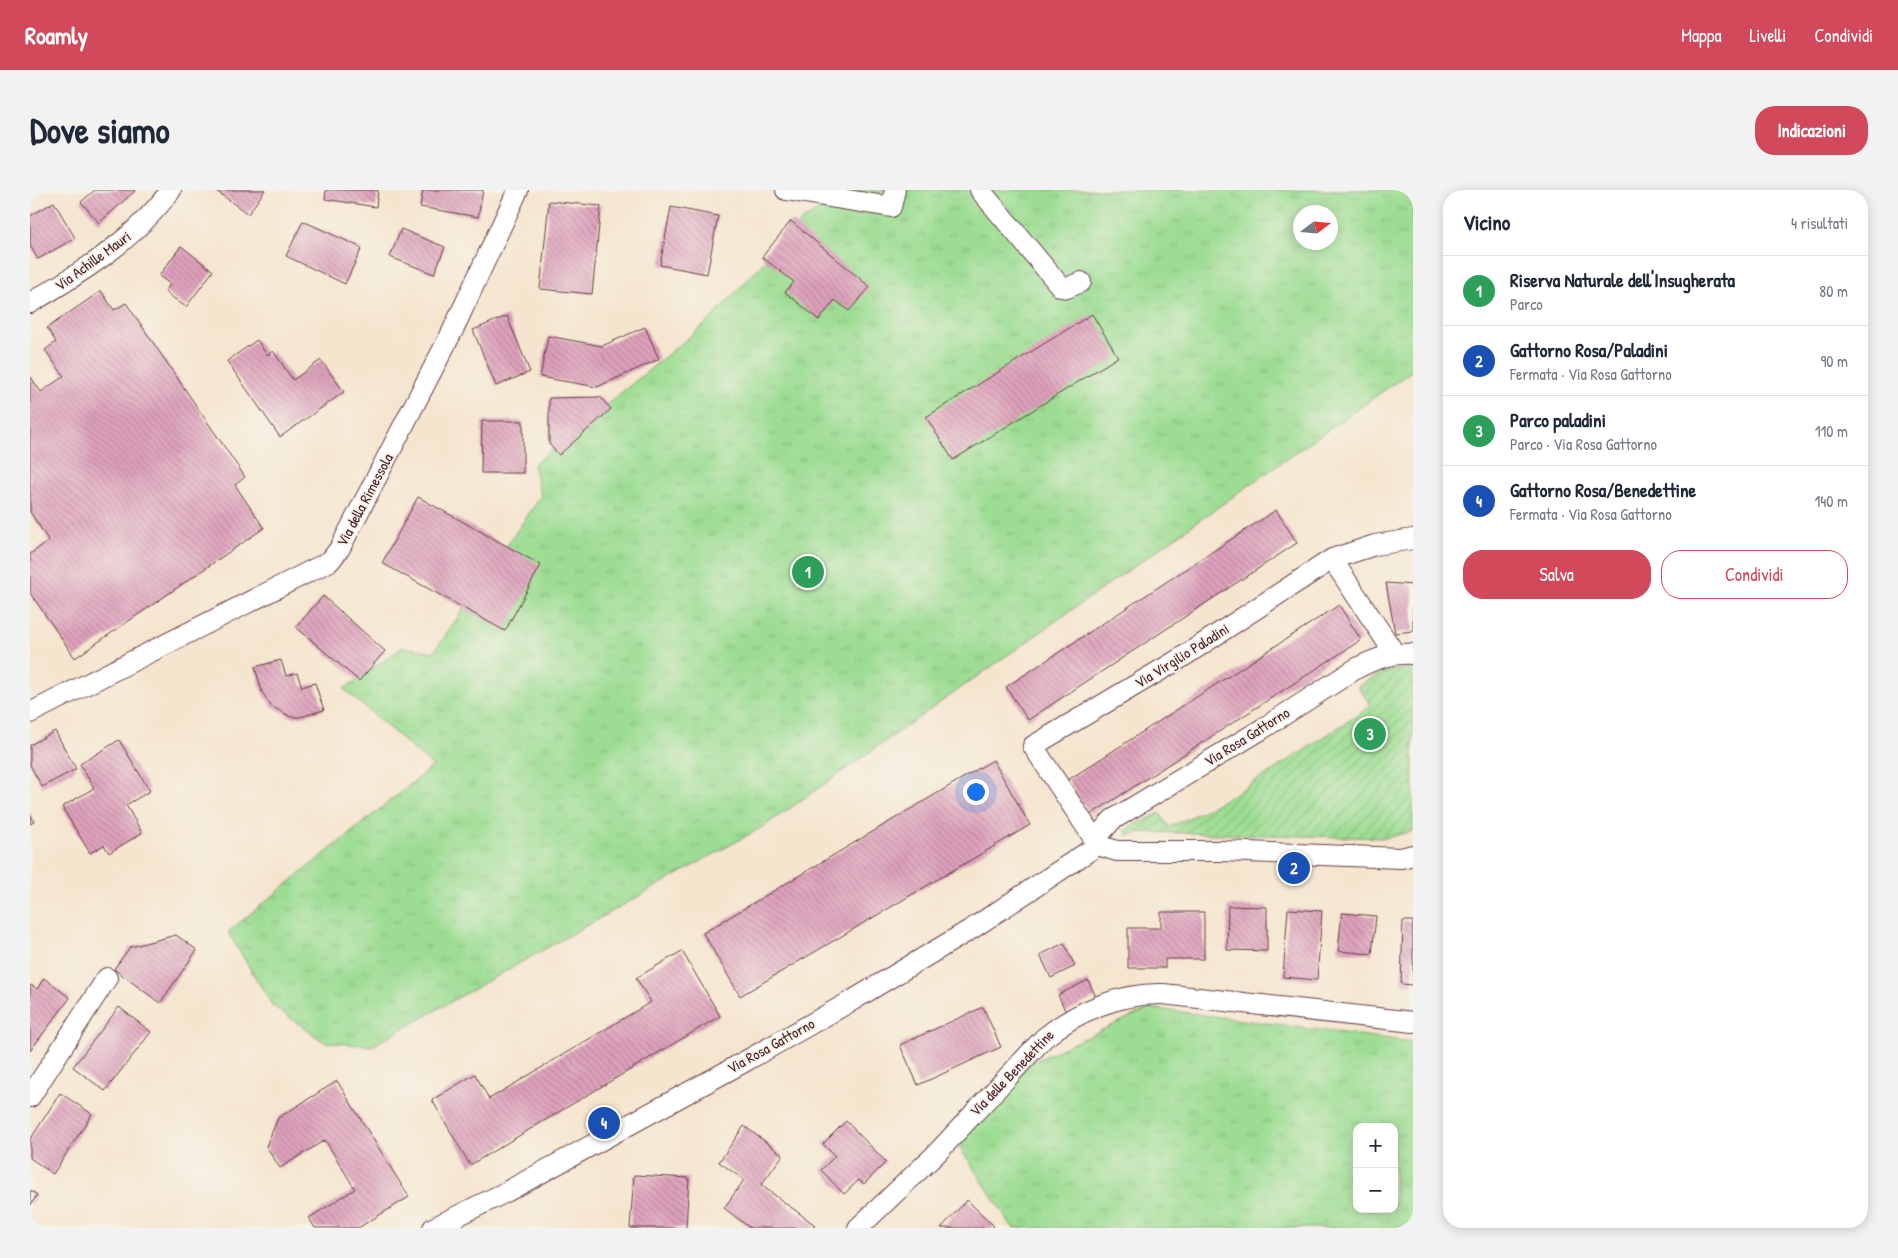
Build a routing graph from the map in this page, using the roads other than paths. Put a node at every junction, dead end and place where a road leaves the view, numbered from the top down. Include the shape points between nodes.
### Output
1 (172, 190) edge
2 (518, 190) edge
3 (786, 190) edge
4 (895, 190) edge
5 (980, 190) edge
6 (1081, 282) dead end
7 (30, 304) edge
8 (1413, 539) edge
9 (1332, 559) junction
10 (1404, 654) edge
11 (30, 713) edge
12 (1098, 845) junction
13 (1409, 857) edge
14 (107, 978) dead end
15 (1413, 1022) edge
16 (30, 1097) edge
17 (433, 1228) edge
18 (858, 1228) edge

1 - 7 street, Via Achille Mauri via 146,220 110,252
2 - 11 street, Via della Rimessola via 440,357 340,548 330,561
3 - 4 street via 891,206
5 - 6 street via 1061,287
8 - 9 street via 1375,545
9 - 10 street
9 - 12 street, Via Virgilio Paladini via 1181,658 1033,746
10 - 12 street, Via Rosa Gattorno via 1357,668 1112,820 1099,835
12 - 13 street via 1117,851
12 - 17 street, Via Rosa Gattorno via 973,928 853,1000 506,1192
14 - 16 street
15 - 18 street, Via delle Benedettine via 1163,994 1132,996 1103,1004 1060,1025 1044,1038 935,1155

